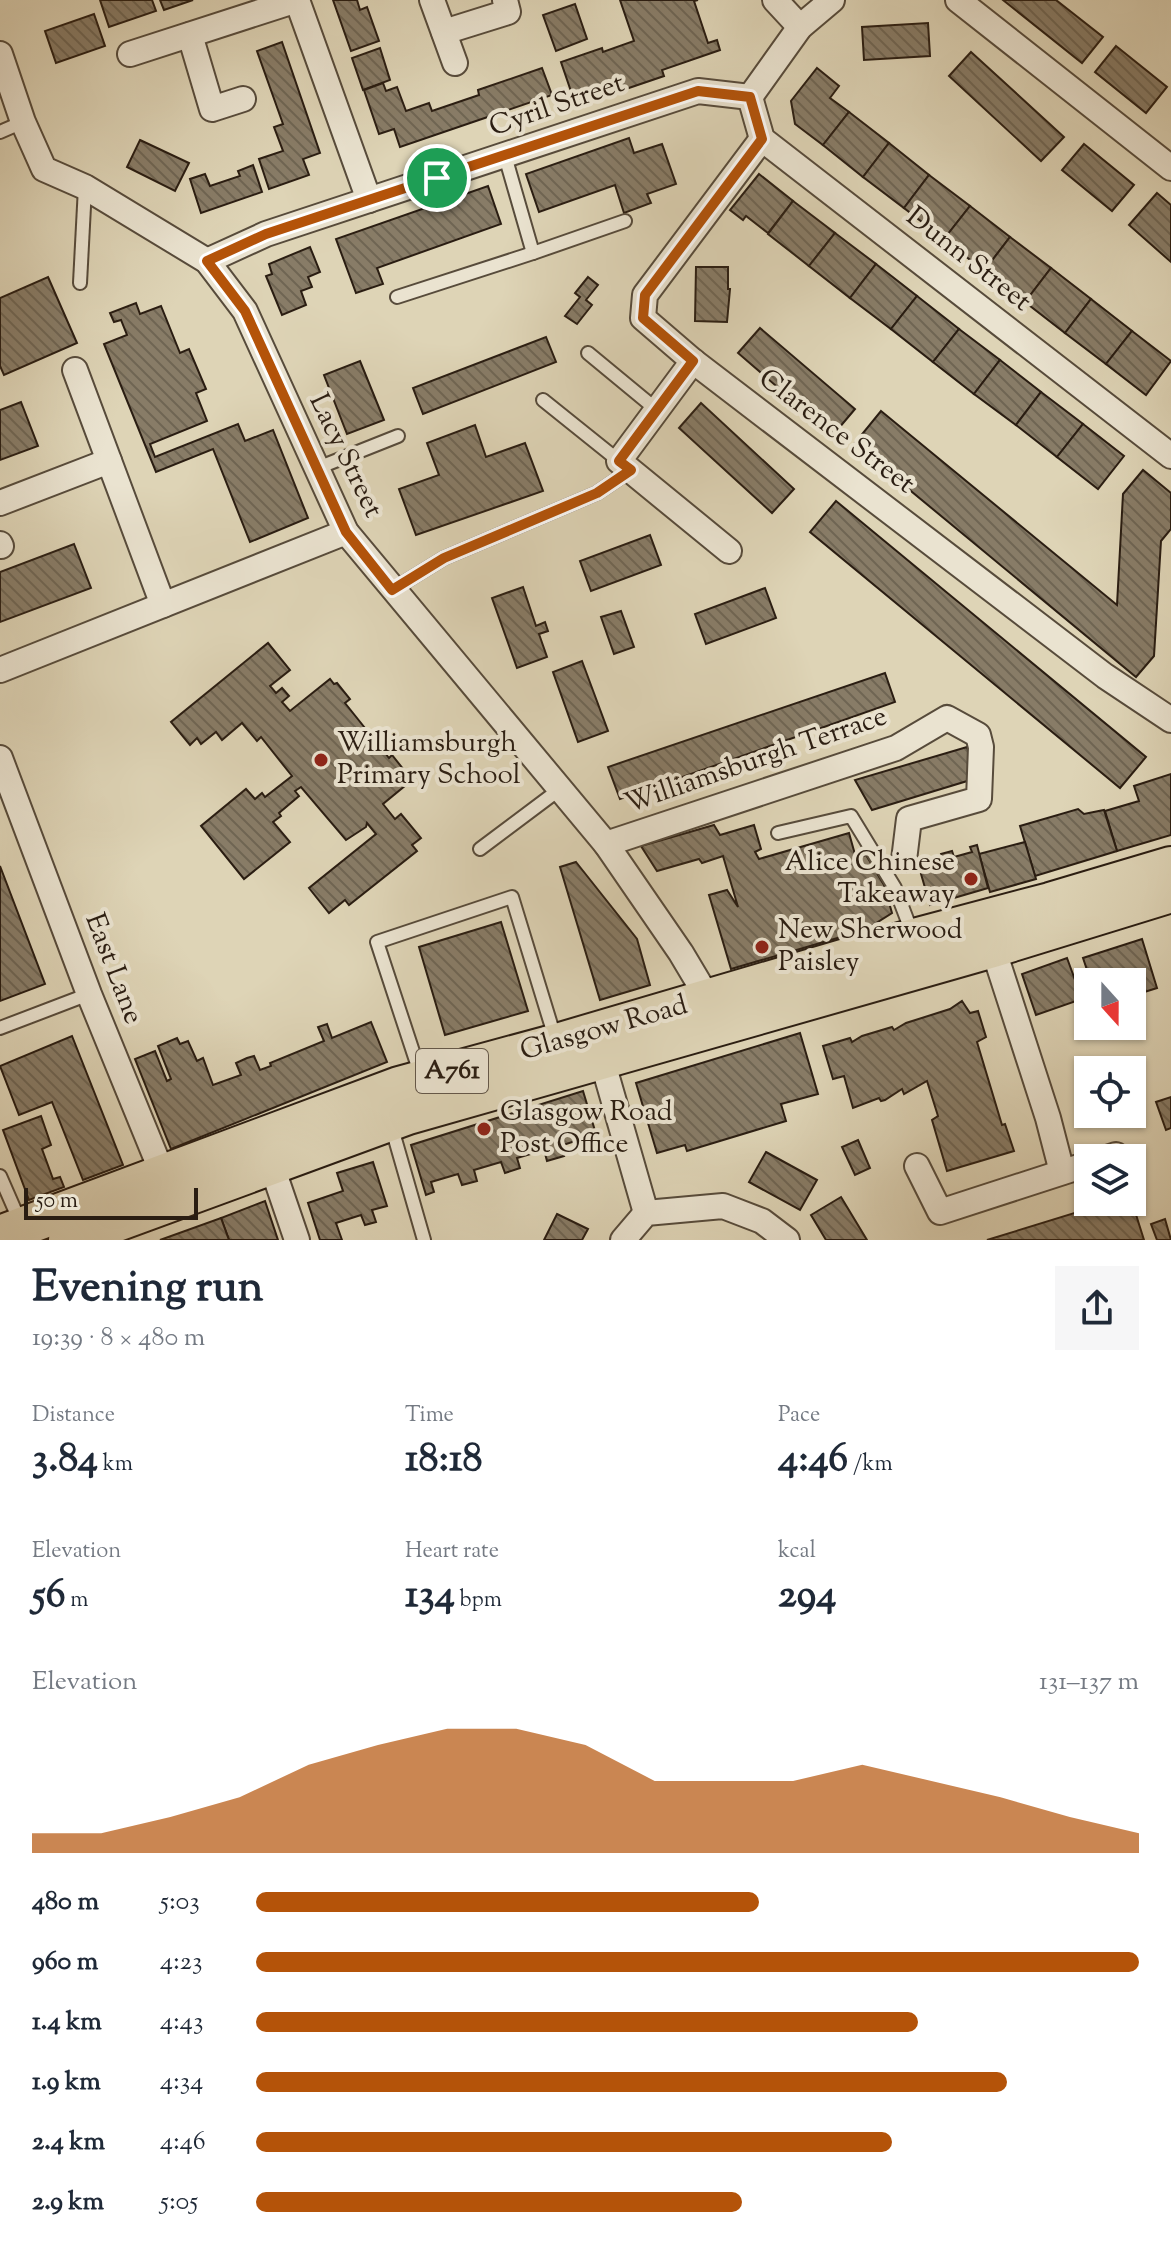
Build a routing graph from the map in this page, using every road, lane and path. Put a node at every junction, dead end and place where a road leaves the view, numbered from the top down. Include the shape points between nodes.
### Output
1 (297, 0) edge
2 (432, 0) edge
3 (505, 0) edge
4 (775, 0) edge
5 (832, 0) edge
6 (958, 0) edge
7 (800, 27) junction
8 (444, 32) junction
9 (190, 35) junction
10 (0, 54) edge
11 (130, 54) dead end
12 (455, 63) dead end
13 (750, 97) junction
14 (243, 99) dead end
15 (23, 122) junction
16 (0, 132) edge
17 (762, 139) junction
18 (505, 156) junction
19 (1171, 168) edge
20 (85, 187) junction
21 (369, 200) junction
22 (625, 221) dead end
23 (533, 253) junction
24 (207, 261) junction
25 (80, 283) dead end
26 (397, 297) dead end
27 (588, 353) dead end
28 (693, 361) junction
29 (75, 370) dead end
30 (543, 400) dead end
31 (657, 410) junction
32 (398, 436) dead end
33 (1171, 456) edge
34 (109, 461) junction
35 (625, 465) junction
36 (315, 469) junction
37 (0, 503) edge
38 (346, 532) junction
39 (729, 551) dead end
40 (392, 590) junction
41 (163, 605) junction
42 (0, 670) edge
43 (1171, 720) edge
44 (0, 758) edge
45 (560, 789) junction
46 (7, 799) edge
47 (778, 833) dead end
48 (606, 844) junction
49 (480, 849) dead end
50 (904, 860) dead end
51 (1170, 883) edge
52 (914, 938) junction
53 (993, 948) junction
54 (89, 994) junction
55 (713, 1014) junction
56 (0, 1028) edge
57 (557, 1043) junction
58 (598, 1046) junction
59 (422, 1079) junction
60 (390, 1122) junction
61 (266, 1151) junction
62 (917, 1166) dead end
63 (1074, 1168) edge
64 (1062, 1172) junction
65 (0, 1176) edge
66 (168, 1186) junction
67 (646, 1213) junction
68 (11, 1231) edge
69 (68, 1240) edge
70 (297, 1240) edge
71 (424, 1240) edge
72 (623, 1240) edge
73 (787, 1240) edge

1 - 9 street
1 - 21 street
2 - 8 street
3 - 8 street via 508,12
4 - 7 street
5 - 7 street
6 - 19 street
7 - 13 street
8 - 12 street
9 - 11 street
9 - 14 street via 212,109
10 - 15 street, Lacy Street
13 - 17 street
13 - 18 street, Cyril Street via 698,91
15 - 16 lane
15 - 20 street, Lacy Street via 44,169
17 - 28 street, Clarence Street via 645,295 643,318
17 - 33 street, Dunn Street
18 - 21 street, Cyril Street
18 - 23 lane
20 - 24 street, Lacy Street
20 - 25 lane
21 - 24 street, Cyril Street via 266,234
22 - 23 lane
23 - 26 lane
24 - 36 street, Lacy Street via 245,311
27 - 31 lane
28 - 31 street
28 - 43 street, Clarence Street via 1105,676
29 - 34 street
30 - 35 lane
31 - 35 street
32 - 36 lane
34 - 37 street
34 - 41 street
35 - 39 street
35 - 40 lane via 597,493 444,558
36 - 38 street, Lacy Street
38 - 40 street, Lacy Street
38 - 41 street
40 - 45 street, Lacy Street
41 - 42 street
44 - 46 street, East Lane
45 - 48 street, Lacy Street
45 - 49 lane
46 - 54 street, East Lane
47 - 52 lane via 851,816 895,888
48 - 50 street, Williamsburgh Terrace via 896,748 947,718 978,735 979,799 909,819
48 - 55 street, Lacy Street via 681,953
51 - 52 main road, Glasgow Road / A761 via 1050,902
51 - 53 main road, Glasgow Road / A761
52 - 55 main road, Glasgow Road / A761
53 - 55 main road, Glasgow Road / A761
53 - 64 street
54 - 56 lane
54 - 66 street, East Lane
55 - 58 main road, Glasgow Road / A761
57 - 58 main road, Glasgow Road / A761
57 - 59 main road, Glasgow Road / A761
57 - 59 lane via 512,897 377,942
58 - 60 main road, Glasgow Road / A761
58 - 67 street
59 - 61 main road, Glasgow Road / A761
60 - 61 main road, Glasgow Road / A761
60 - 71 lane
61 - 66 main road, Glasgow Road / A761
61 - 70 street
62 - 64 street via 940,1212
63 - 64 street
65 - 68 lane
66 - 68 main road, Glasgow Road / A761
66 - 69 main road, Glasgow Road / A761
67 - 72 street
67 - 73 street via 723,1206 762,1221

